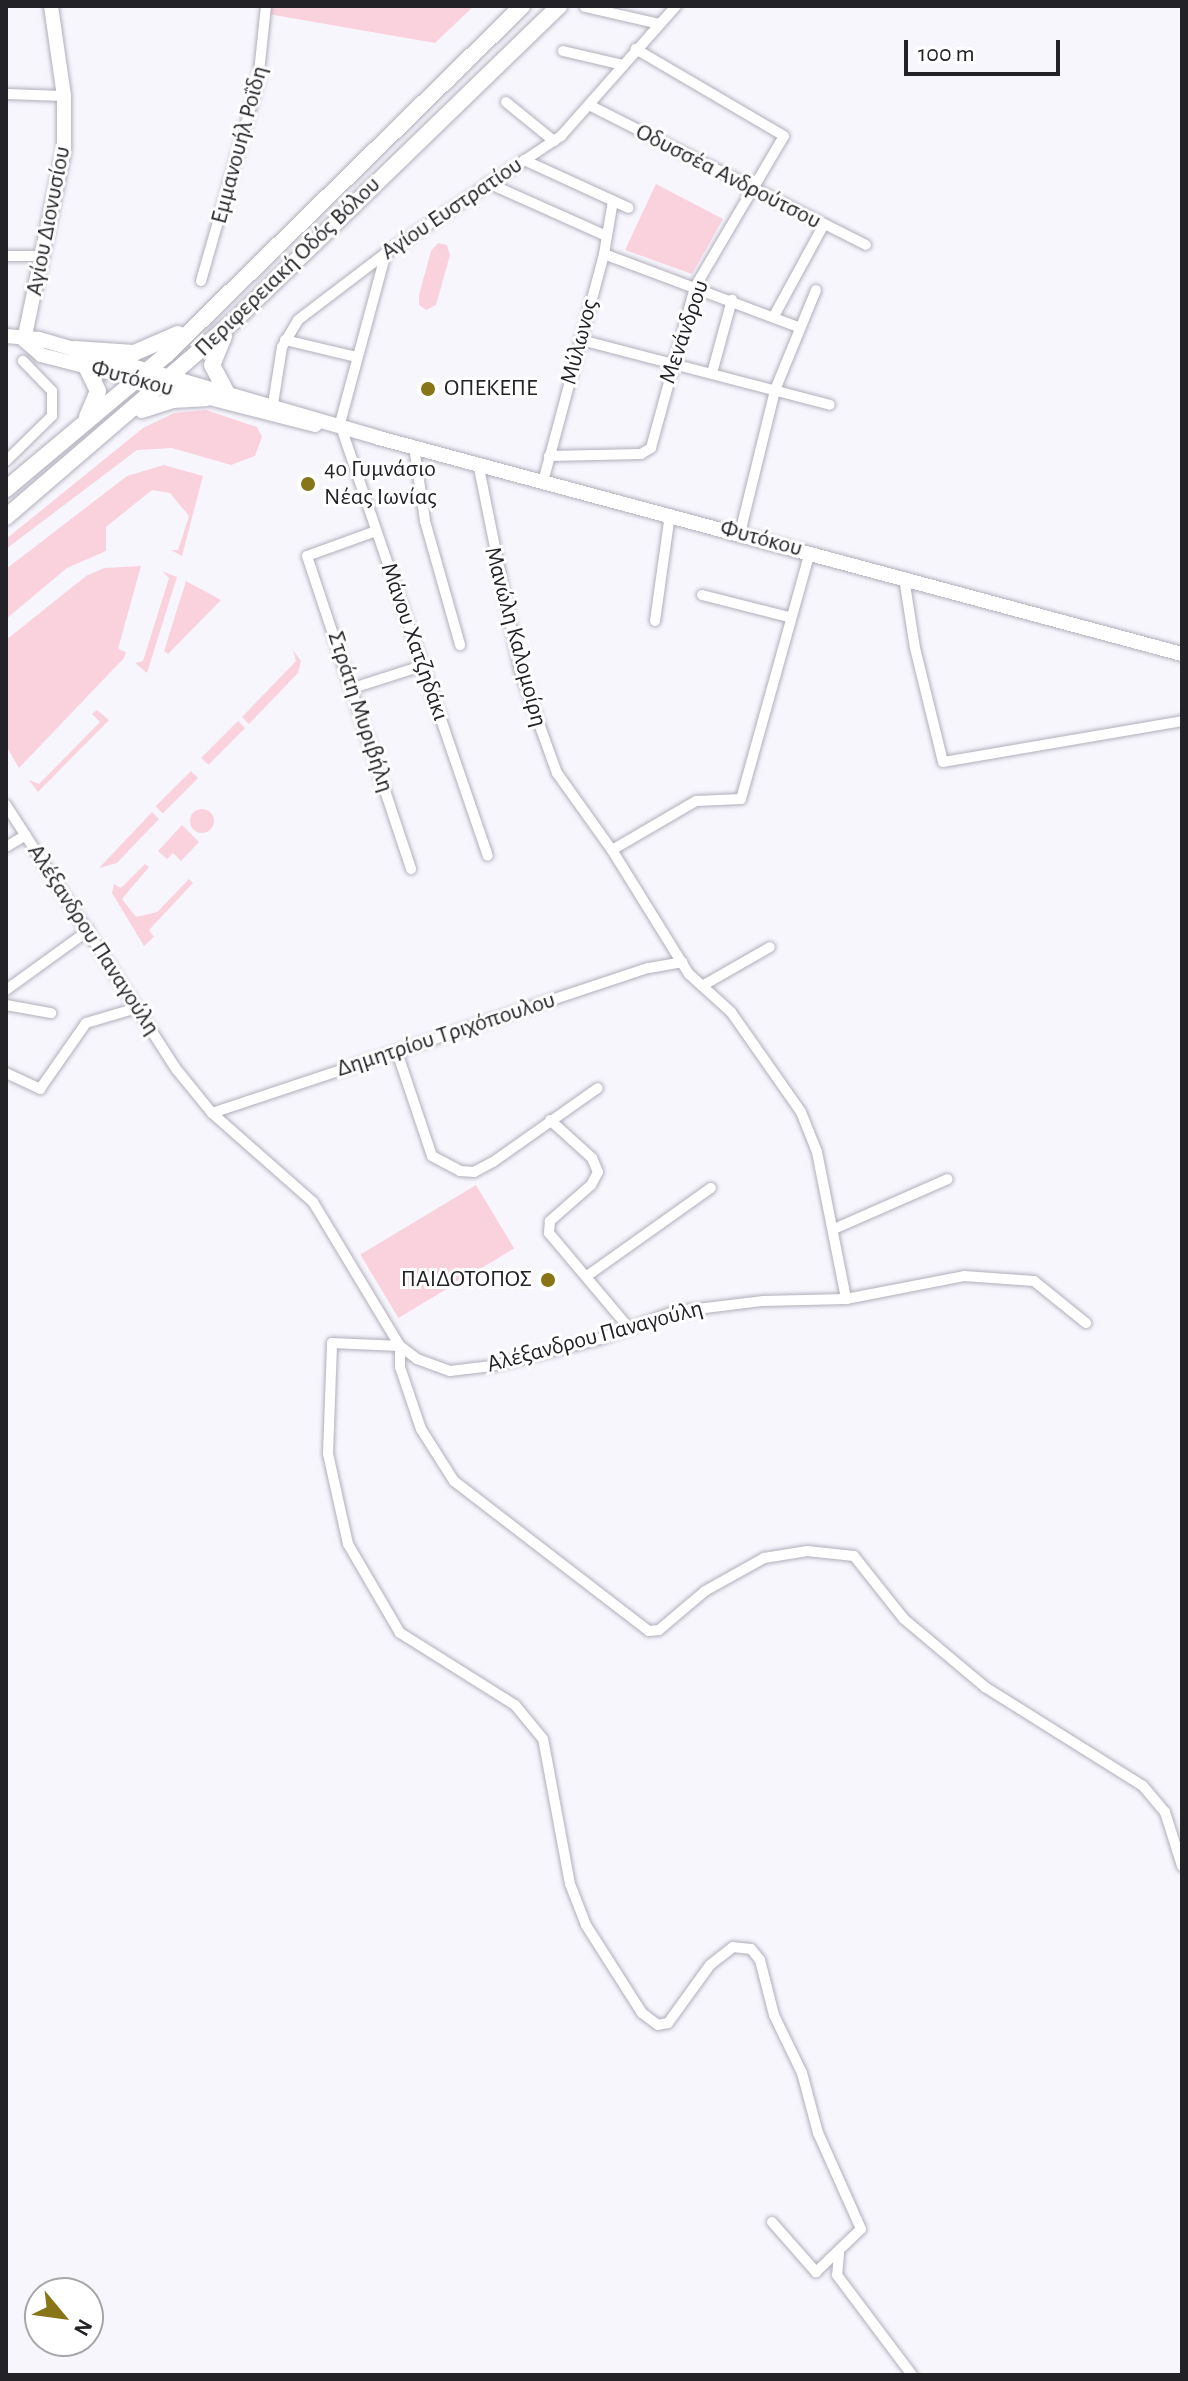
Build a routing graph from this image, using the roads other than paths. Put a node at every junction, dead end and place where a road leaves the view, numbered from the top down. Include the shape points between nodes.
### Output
1 (51, 6) edge
2 (266, 6) edge
3 (522, 6) edge
4 (559, 6) edge
5 (676, 6) edge
6 (585, 7) edge
7 (659, 24) junction
8 (636, 49) junction
9 (563, 51) dead end
10 (623, 65) junction
11 (6, 94) edge
12 (64, 96) junction
13 (506, 102) dead end
14 (591, 106) junction
15 (554, 141) junction
16 (524, 160) junction
17 (488, 183) junction
18 (753, 189) junction
19 (613, 201) junction
20 (629, 208) dead end
21 (823, 226) junction
22 (604, 235) junction
23 (866, 245) dead end
24 (386, 253) junction
25 (604, 254) junction
26 (6, 256) edge
27 (44, 256) junction
28 (201, 281) dead end
29 (695, 287) junction
30 (816, 290) dead end
31 (732, 300) junction
32 (210, 314) junction
33 (774, 316) junction
34 (234, 321) junction
35 (798, 327) junction
36 (6, 336) edge
37 (24, 340) junction
38 (285, 340) junction
39 (581, 340) junction
40 (75, 349) junction
41 (357, 357) junction
42 (23, 361) dead end
43 (671, 362) junction
44 (87, 368) junction
45 (712, 373) junction
46 (143, 376) junction
47 (167, 382) junction
48 (775, 390) junction
49 (226, 391) junction
50 (205, 398) junction
51 (273, 404) junction
52 (830, 405) dead end
53 (126, 418) junction
54 (81, 427) junction
55 (340, 427) junction
56 (414, 447) junction
57 (549, 456) junction
58 (6, 461) edge
59 (478, 463) junction
60 (543, 482) junction
61 (6, 489) edge
62 (670, 514) junction
63 (6, 517) edge
64 (376, 531) junction
65 (740, 533) junction
66 (810, 552) junction
67 (904, 578) junction
68 (702, 595) dead end
69 (789, 617) junction
70 (655, 621) dead end
71 (460, 645) dead end
72 (1182, 654) edge
73 (422, 666) junction
74 (353, 688) junction
75 (1182, 721) edge
76 (6, 805) edge
77 (26, 835) junction
78 (6, 847) edge
79 (612, 850) junction
80 (488, 856) dead end
81 (411, 869) dead end
82 (89, 930) junction
83 (770, 947) dead end
84 (682, 962) junction
85 (7, 986) edge
86 (702, 986) junction
87 (6, 1005) edge
88 (137, 1008) junction
89 (51, 1013) dead end
90 (397, 1052) junction
91 (6, 1073) edge
92 (598, 1088) dead end
93 (212, 1113) junction
94 (550, 1120) junction
95 (948, 1179) dead end
96 (711, 1188) dead end
97 (834, 1229) junction
98 (587, 1276) junction
99 (846, 1299) junction
100 (1086, 1323) dead end
101 (629, 1328) junction
102 (400, 1346) junction
103 (1182, 1822) edge
104 (1170, 1824) junction
105 (1182, 1866) edge
106 (772, 2222) dead end
107 (840, 2252) junction
108 (912, 2375) edge

1 - 12 street, Αγίου Διονυσίου
2 - 28 street, Εμμανουήλ Ροΐδη via 258,82
3 - 32 main road, Περιφερειακή Οδός Βόλου
4 - 34 main road, Περιφερειακή Οδός Βόλου
5 - 7 street, Αγίου Ευστρατίου
6 - 7 street
7 - 8 street, Αγίου Ευστρατίου
8 - 10 street, Αγίου Ευστρατίου
8 - 18 street, Μενάνδρου via 783,132
9 - 10 street
10 - 14 street, Αγίου Ευστρατίου
11 - 12 street
12 - 27 street, Αγίου Διονυσίου via 62,171
13 - 15 street
14 - 15 street, Αγίου Ευστρατίου
14 - 18 street, Οδυσσέα Ανδρούτσου
15 - 16 street, Αγίου Ευστρατίου
16 - 17 street, Αγίου Ευστρατίου
16 - 19 street
17 - 22 street
17 - 24 street, Αγίου Ευστρατίου
18 - 21 street, Οδυσσέα Ανδρούτσου
18 - 29 street, Μενάνδρου
19 - 20 street
19 - 22 street, Μύλωνος
21 - 23 street, Οδυσσέα Ανδρούτσου
21 - 33 street
22 - 25 street, Μύλωνος
24 - 38 street, Αγίου Ευστρατίου via 304,314
24 - 41 street
25 - 29 street
25 - 39 street, Μύλωνος
26 - 27 street
27 - 37 street, Αγίου Διονυσίου
29 - 31 street
29 - 43 street, Μενάνδρου
30 - 35 street
31 - 33 street
31 - 45 street
32 - 40 main road via 143,351 118,355
32 - 46 main road, Περιφερειακή Οδός Βόλου
33 - 35 street
34 - 47 main road, Περιφερειακή Οδός Βόλου
34 - 49 main road via 212,363
35 - 48 street
36 - 37 street, Φυτόκου
37 - 40 street, Φυτόκου
37 - 44 street, Φυτόκου via 41,355
38 - 41 street
38 - 51 street, Αγίου Ευστρατίου
39 - 43 street
39 - 57 street, Μύλωνος
40 - 46 street, Φυτόκου
41 - 55 street
42 - 58 street via 46,380 54,409 39,432
43 - 45 street
43 - 57 street, Μενάνδρου via 647,452
44 - 46 street, Φυτόκου
44 - 54 main road via 98,394
45 - 48 street
46 - 47 street, Φυτόκου
46 - 54 main road, Περιφερειακή Οδός Βόλου
47 - 49 street, Φυτόκου
47 - 50 street, Φυτόκου
47 - 53 main road, Περιφερειακή Οδός Βόλου
48 - 52 street
48 - 65 street
49 - 51 street, Φυτόκου
50 - 53 main road via 172,400
50 - 55 street, Φυτόκου via 276,418
51 - 55 street, Φυτόκου
53 - 63 main road, Περιφερειακή Οδός Βόλου
54 - 61 main road, Περιφερειακή Οδός Βόλου
55 - 56 street, Φυτόκου
55 - 64 street, Μάνου Χατζηδάκι
56 - 59 street, Φυτόκου
56 - 71 street via 425,521
57 - 60 street, Μύλωνος
59 - 60 street, Φυτόκου
59 - 79 street, Μανώλη Καλομοίρη via 495,565 534,719 565,788
60 - 62 street, Φυτόκου
62 - 65 street, Φυτόκου
62 - 70 street
64 - 73 street, Μάνου Χατζηδάκι
64 - 74 street, Στράτη Μυριβήλη via 307,556
65 - 66 street, Φυτόκου
66 - 67 street, Φυτόκου
66 - 69 street
67 - 72 street, Φυτόκου
67 - 75 street via 943,762
68 - 69 street
69 - 79 street via 741,799 696,801
73 - 74 street
73 - 80 street, Μάνου Χατζηδάκι
74 - 81 street, Στράτη Μυριβήλη
76 - 77 street, Αλέξανδρου Παναγούλη
77 - 78 street
77 - 82 street, Αλέξανδρου Παναγούλη
79 - 84 street, Μανώλη Καλομοίρη
82 - 85 street
82 - 88 street, Αλέξανδρου Παναγούλη
83 - 86 street
84 - 86 street, Μανώλη Καλομοίρη
84 - 90 street, Δημητρίου Τριχόπουλου via 649,968
86 - 97 street, Μανώλη Καλομοίρη via 731,1012 801,1112 817,1152
87 - 89 street
88 - 91 street via 86,1023 40,1089
88 - 93 street, Αλέξανδρου Παναγούλη
90 - 93 street, Δημητρίου Τριχόπουλου
90 - 94 street via 432,1156 441,1165 474,1172
92 - 94 street
93 - 102 street, Αλέξανδρου Παναγούλη via 313,1202
94 - 98 street via 598,1169 593,1183 550,1221 548,1229
95 - 97 street
96 - 98 street
97 - 99 street, Μανώλη Καλομοίρη
98 - 101 street
99 - 100 street, Αλέξανδρου Παναγούλη via 964,1276 1022,1278 1047,1287
99 - 101 street, Αλέξανδρου Παναγούλη via 694,1309
101 - 102 street, Αλέξανδρου Παναγούλη via 463,1370 428,1364
102 - 104 street via 400,1367 421,1429 454,1481 643,1627 659,1630 705,1591 764,1558 807,1551 854,1556 904,1619 996,1695 1143,1786
102 - 107 street via 332,1343 328,1454 348,1544 400,1633 515,1705 543,1739 573,1894 599,1947 647,2018 668,2023 720,1955 739,1946 756,1953 774,2015 802,2073 818,2133 860,2226 857,2238
103 - 104 street
104 - 105 street
106 - 107 street via 816,2272
107 - 108 street via 837,2275

